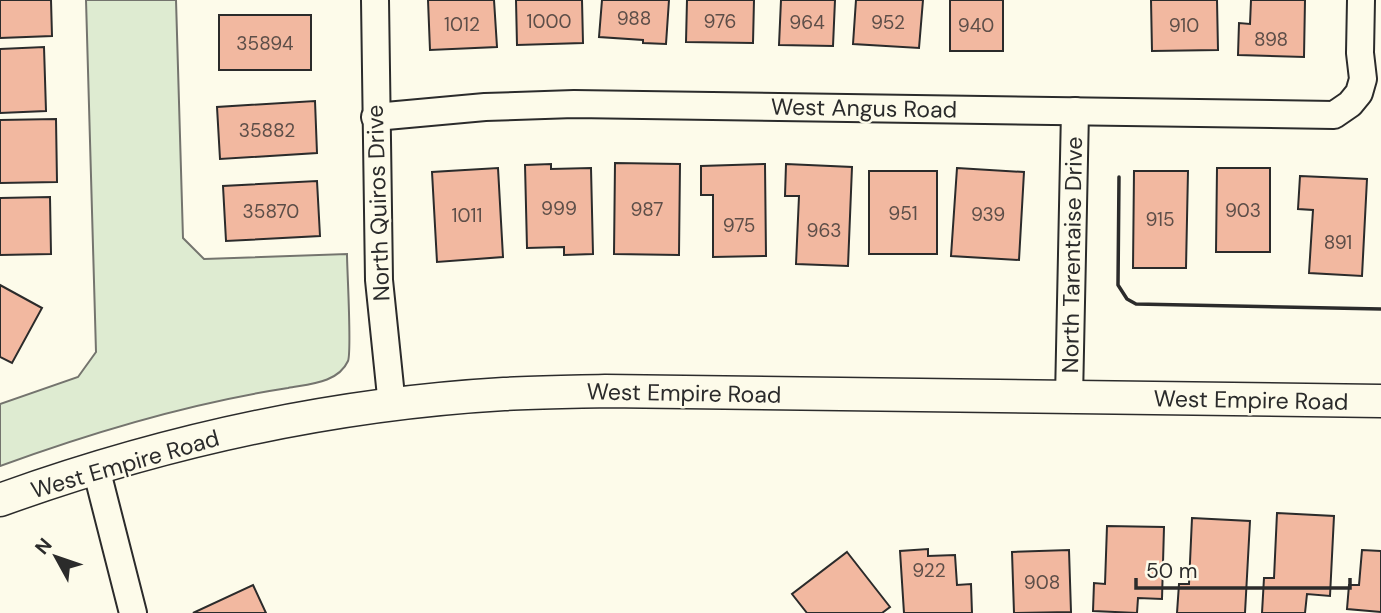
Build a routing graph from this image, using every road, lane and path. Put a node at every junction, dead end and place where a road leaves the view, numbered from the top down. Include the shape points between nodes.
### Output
1 (375, 0) edge
2 (1361, 0) edge
3 (1075, 111) junction
4 (375, 117) junction
5 (1069, 398) junction
6 (1381, 401) edge
7 (392, 406) junction
8 (96, 468) junction
9 (0, 500) edge
10 (133, 613) edge

1 - 4 street, North Quiros Drive
2 - 3 street, West Angus Road via 1363,79 1359,93 1334,115
3 - 4 street, West Angus Road via 574,104
3 - 5 street, North Tarentaise Drive
4 - 7 street, North Quiros Drive via 379,280
5 - 6 street, West Empire Road
5 - 7 street, West Empire Road via 605,391 503,394
7 - 8 street, West Empire Road via 303,419
8 - 9 street, West Empire Road
8 - 10 street

